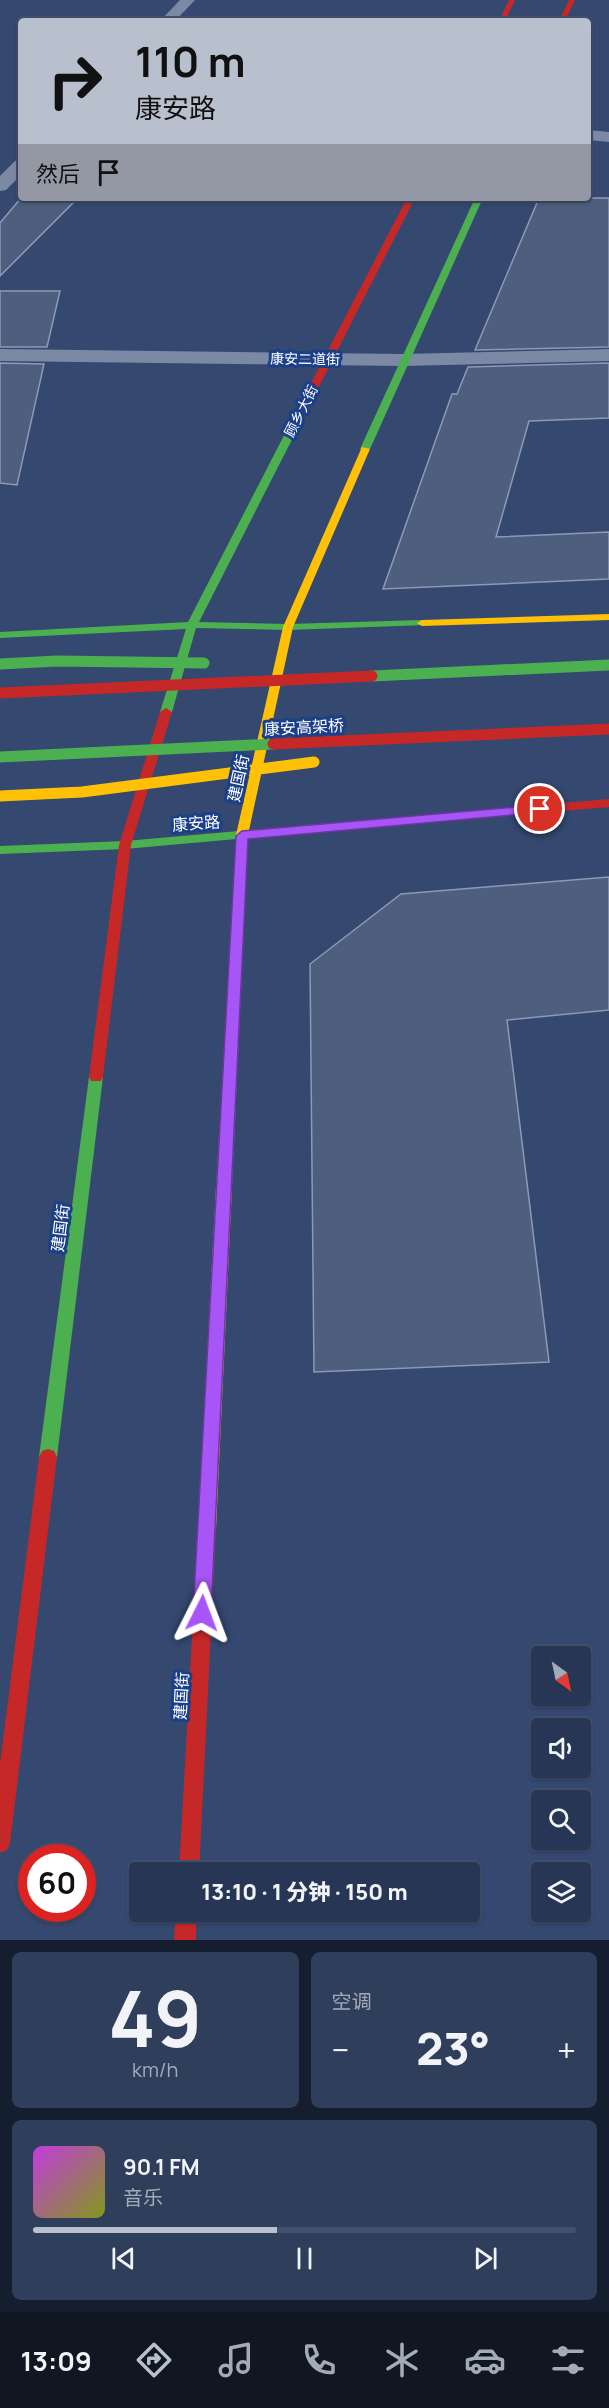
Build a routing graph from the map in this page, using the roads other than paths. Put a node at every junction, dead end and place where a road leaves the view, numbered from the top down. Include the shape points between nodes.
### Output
1 (188, 0) edge
2 (513, 0) edge
3 (572, 0) edge
4 (170, 18) edge
5 (504, 18) edge
6 (563, 18) edge
7 (591, 135) edge
8 (609, 137) edge
9 (18, 168) edge
10 (0, 186) edge
11 (409, 201) edge
12 (478, 201) edge
13 (609, 355) edge
14 (0, 356) edge
15 (327, 359) junction
16 (403, 360) junction
17 (609, 617) edge
18 (192, 625) junction
19 (288, 627) junction
20 (0, 635) edge
21 (224, 663) dead end
22 (0, 664) edge
23 (259, 664) dead end
24 (609, 665) edge
25 (545, 668) junction
26 (0, 693) edge
27 (609, 729) edge
28 (547, 732) junction
29 (384, 753) dead end
30 (0, 757) edge
31 (326, 761) dead end
32 (0, 796) edge
33 (609, 803) edge
34 (242, 836) junction
35 (125, 845) junction
36 (0, 850) edge
37 (0, 1843) edge
38 (190, 1862) edge
39 (186, 1922) edge
40 (185, 1940) edge

1 - 4 street
2 - 5 main road
3 - 6 main road
7 - 8 street
9 - 10 street
11 - 15 main road, 顾乡大街
12 - 16 main road
13 - 16 street, 康安二道街
14 - 15 street, 康安二道街
15 - 16 street, 康安二道街
15 - 18 main road, 顾乡大街
16 - 19 main road
17 - 19 main road
18 - 19 main road
18 - 20 main road
18 - 35 main road, 建国街
19 - 34 main road, 建国街
21 - 22 main road, bridge
23 - 25 main road, bridge
24 - 25 main road, bridge
25 - 26 main road, bridge
27 - 28 main road, 康安高架桥, bridge
28 - 29 main road, bridge
28 - 30 main road, 康安高架桥, bridge
31 - 32 main road, bridge via 82,792
33 - 34 main road, 康安路
34 - 35 main road, 康安路
34 - 38 main road, 建国街
35 - 36 main road, 康安路
35 - 37 main road, 建国街
39 - 40 main road

